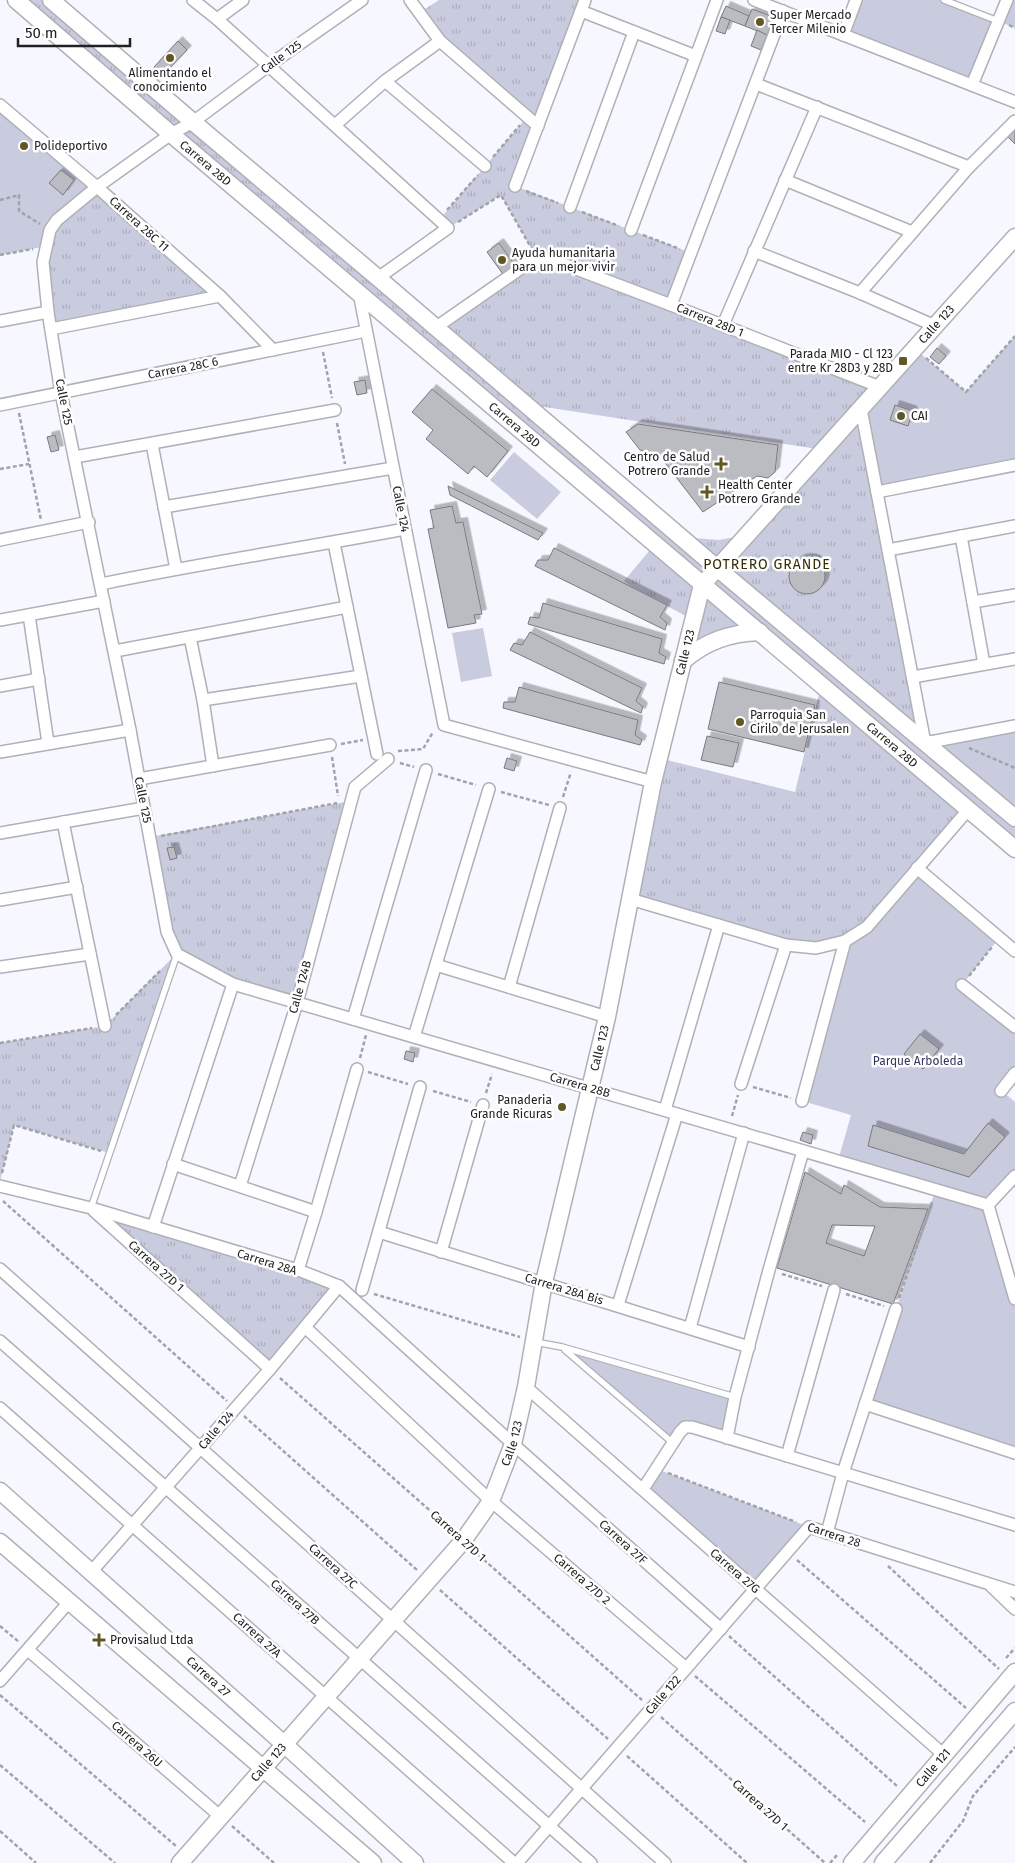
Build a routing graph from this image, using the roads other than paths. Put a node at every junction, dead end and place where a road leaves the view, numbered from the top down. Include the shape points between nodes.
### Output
1 (16, 0) edge
2 (52, 0) edge
3 (193, 0) edge
4 (243, 0) edge
5 (410, 0) edge
6 (717, 0) edge
7 (754, 0) edge
8 (856, 0) edge
9 (944, 0) edge
10 (1006, 0) edge
11 (359, 1) edge
12 (584, 5) edge
13 (783, 12) junction
14 (217, 19) junction
15 (998, 21) junction
16 (634, 32) junction
17 (843, 35) junction
18 (440, 42) junction
19 (696, 56) junction
20 (268, 66) junction
21 (385, 81) junction
22 (756, 84) junction
23 (972, 85) junction
24 (1015, 102) edge
25 (0, 105) edge
26 (817, 107) junction
27 (1015, 121) edge
28 (193, 122) junction
29 (335, 125) junction
30 (538, 126) junction
31 (171, 134) junction
32 (485, 166) road end
33 (969, 167) junction
34 (785, 180) junction
35 (515, 186) road end
36 (97, 187) junction
37 (570, 207) road end
38 (631, 230) road end
39 (912, 232) junction
40 (1015, 237) edge
41 (754, 251) junction
42 (378, 278) junction
43 (359, 293) junction
44 (860, 293) junction
45 (220, 296) junction
46 (671, 304) junction
47 (48, 312) junction
48 (0, 321) edge
49 (723, 325) junction
50 (935, 326) junction
51 (435, 328) junction
52 (51, 329) junction
53 (366, 331) junction
54 (273, 350) junction
55 (880, 387) junction
56 (61, 393) junction
57 (0, 405) edge
58 (861, 409) junction
59 (335, 410) dead end
60 (152, 444) junction
61 (75, 457) junction
62 (1015, 465) edge
63 (393, 468) junction
64 (877, 492) junction
65 (164, 507) junction
66 (88, 522) junction
67 (1015, 526) edge
68 (405, 529) junction
69 (961, 536) junction
70 (0, 540) edge
71 (334, 543) junction
72 (888, 550) junction
73 (717, 568) junction
74 (176, 569) junction
75 (101, 584) junction
76 (702, 585) junction
77 (1015, 595) edge
78 (104, 600) junction
79 (973, 602) junction
80 (347, 607) junction
81 (29, 615) junction
82 (0, 620) edge
83 (760, 632) junction
84 (190, 637) junction
85 (115, 651) junction
86 (1015, 658) edge
87 (683, 661) junction
88 (984, 664) junction
89 (361, 676) junction
90 (913, 677) junction
91 (39, 679) junction
92 (0, 686) edge
93 (203, 700) junction
94 (1015, 726) edge
95 (130, 730) junction
96 (48, 743) junction
97 (925, 743) junction
98 (330, 745) road end
99 (0, 752) edge
100 (377, 754) dead end
101 (388, 760) dead end
102 (213, 766) junction
103 (426, 770) dead end
104 (139, 779) junction
105 (653, 782) junction
106 (489, 788) dead end
107 (144, 808) junction
108 (560, 808) dead end
109 (968, 810) junction
110 (1015, 818) edge
111 (63, 822) junction
112 (0, 833) edge
113 (1015, 849) edge
114 (917, 868) junction
115 (77, 887) junction
116 (630, 899) junction
117 (0, 900) edge
118 (719, 925) junction
119 (845, 941) junction
120 (786, 945) junction
121 (1015, 951) edge
122 (90, 954) junction
123 (177, 954) junction
124 (436, 965) junction
125 (0, 967) edge
126 (233, 984) junction
127 (962, 985) road end
128 (509, 986) junction
129 (297, 1002) junction
130 (607, 1016) junction
131 (354, 1019) junction
132 (105, 1026) dead end
133 (1015, 1027) edge
134 (414, 1037) junction
135 (357, 1069) dead end
136 (1015, 1073) edge
137 (741, 1084) road end
138 (420, 1087) dead end
139 (589, 1088) junction
140 (1001, 1090) dead end
141 (802, 1101) road end
142 (483, 1105) dead end
143 (665, 1110) junction
144 (678, 1114) junction
145 (744, 1133) junction
146 (803, 1151) junction
147 (173, 1164) junction
148 (1015, 1176) edge
149 (0, 1186) edge
150 (240, 1186) junction
151 (988, 1205) junction
152 (91, 1208) junction
153 (316, 1212) junction
154 (153, 1227) junction
155 (379, 1232) junction
156 (441, 1252) junction
157 (0, 1269) edge
158 (298, 1270) junction
159 (544, 1282) junction
160 (339, 1286) junction
161 (362, 1290) road end
162 (834, 1290) dead end
163 (1015, 1299) edge
164 (618, 1305) junction
165 (896, 1309) road end
166 (305, 1327) junction
167 (690, 1328) junction
168 (0, 1342) edge
169 (533, 1342) junction
170 (562, 1347) junction
171 (749, 1347) junction
172 (270, 1369) junction
173 (526, 1387) junction
174 (735, 1397) junction
175 (865, 1404) junction
176 (0, 1408) edge
177 (727, 1438) junction
178 (674, 1442) junction
179 (513, 1444) junction
180 (200, 1448) junction
181 (1015, 1453) edge
182 (787, 1456) junction
183 (843, 1473) junction
184 (165, 1487) junction
185 (643, 1489) junction
186 (0, 1492) edge
187 (491, 1501) junction
188 (132, 1525) junction
189 (1015, 1525) edge
190 (809, 1527) joint
191 (827, 1533) junction
192 (0, 1542) edge
193 (91, 1572) junction
194 (988, 1584) junction
195 (756, 1588) junction
196 (1015, 1592) edge
197 (69, 1602) junction
198 (1015, 1609) edge
199 (393, 1620) junction
200 (721, 1629) junction
201 (28, 1650) junction
202 (360, 1659) junction
203 (686, 1668) junction
204 (1012, 1675) edge
205 (0, 1681) edge
206 (326, 1697) junction
207 (1015, 1711) edge
208 (285, 1745) junction
209 (944, 1755) junction
210 (263, 1769) junction
211 (582, 1789) junction
212 (221, 1817) junction
213 (549, 1826) junction
214 (184, 1859) edge
215 (373, 1863) edge
216 (415, 1863) edge
217 (516, 1863) edge
218 (591, 1863) edge
219 (665, 1863) edge
220 (852, 1863) edge
221 (883, 1863) edge

1 - 31 street, Carrera 28D
2 - 28 street, Carrera 28D
3 - 14 street
4 - 14 street
5 - 18 street
6 - 19 street
7 - 13 street
8 - 17 street
9 - 15 lane
10 - 15 street
11 - 20 street, Calle 125
12 - 16 street
12 - 30 street
13 - 17 street
13 - 22 street
14 - 20 street
15 - 23 street
16 - 19 street
16 - 37 street
17 - 23 street
18 - 21 street
18 - 30 street
19 - 38 street
20 - 28 street, Calle 125
20 - 29 street
21 - 29 street
21 - 32 street
22 - 26 street
22 - 46 street
23 - 24 street
25 - 36 street, Carrera 28C 11
26 - 33 street
26 - 34 street
27 - 33 street
28 - 31 street, Calle 125
28 - 42 street, Carrera 28D
29 - 42 street via 448,228
30 - 35 street
31 - 36 street, Calle 125
31 - 43 street, Carrera 28D
33 - 39 street
34 - 39 street
34 - 41 street
36 - 45 street, Carrera 28C 11
36 - 47 street, Calle 125 via 57,220 50,230 43,262
39 - 44 street
40 - 50 street, Calle 123
41 - 44 street
41 - 49 street
42 - 51 street, Carrera 28D
43 - 53 street, Calle 124
43 - 76 street, Carrera 28D
44 - 50 street
45 - 52 street
45 - 54 street, Carrera 28C 11
46 - 49 street, Carrera 28D 1
46 - 51 street, Carrera 28D 1 via 550,259 527,264
47 - 48 street
47 - 52 street, Calle 125
49 - 55 street, Carrera 28D 1
50 - 55 street, Calle 123
51 - 73 street, Carrera 28D
52 - 56 street, Calle 125
53 - 54 street, Carrera 28C 6
53 - 63 street, Calle 124
54 - 56 street, Carrera 28C 6
55 - 58 street, Calle 123
56 - 57 street, Carrera 28C 6
56 - 61 street, Calle 125
58 - 64 street
58 - 73 street, Calle 123
59 - 60 street
60 - 61 street
60 - 65 street
61 - 66 street, Calle 125
62 - 64 street
63 - 65 street
63 - 68 street, Calle 124
64 - 72 street
65 - 74 street
66 - 70 street
66 - 75 street, Calle 125
67 - 69 street
68 - 71 street
68 - 105 street, Calle 124 via 444,724
69 - 72 street
69 - 79 street
71 - 74 street
71 - 80 street
72 - 90 street
73 - 76 street, Calle 123
73 - 97 street, Carrera 28D
74 - 75 street
75 - 78 street, Calle 125
76 - 83 street, Carrera 28D
76 - 87 street, Calle 123
77 - 79 street
78 - 81 street
78 - 85 street, Calle 125
79 - 88 street
80 - 84 street
80 - 89 street
81 - 82 street
81 - 91 street
83 - 87 street via 726,636 696,650
83 - 109 street, Carrera 28D
84 - 85 street
84 - 93 street
85 - 95 street, Calle 125
86 - 88 street
87 - 105 street, Calle 123
88 - 90 street
89 - 93 street
89 - 100 street
90 - 97 street
91 - 92 street
91 - 96 street
93 - 102 street
94 - 97 street
95 - 96 street
95 - 104 street, Calle 125
96 - 99 street
97 - 110 street, Carrera 28D
98 - 102 street
101 - 129 street, Calle 124B via 355,787
102 - 104 street
103 - 131 street
104 - 107 street, Calle 125
105 - 116 street, Calle 123
106 - 124 street
107 - 111 street
107 - 123 street, Calle 125 via 167,932
108 - 128 street
109 - 113 street, Carrera 28D
109 - 114 street
111 - 112 street
111 - 115 street
114 - 119 street via 867,927
114 - 121 street
115 - 117 street
115 - 122 street
116 - 118 street
116 - 130 street, Calle 123
118 - 120 street
118 - 143 street
119 - 120 street via 816,948
119 - 141 street
120 - 137 street
122 - 125 street
122 - 132 street
123 - 126 street, Carrera 28B
123 - 152 lane
124 - 128 street
124 - 134 street
126 - 129 street, Carrera 28B
126 - 147 street
127 - 133 street
128 - 130 street
129 - 131 street, Carrera 28B
129 - 150 street, Calle 124B
130 - 139 street, Calle 123
131 - 134 street, Carrera 28B
134 - 139 street, Carrera 28B
135 - 153 street
136 - 140 street
138 - 155 street
139 - 143 street, Carrera 28B
139 - 159 street, Calle 123
142 - 156 street
143 - 144 street, Carrera 28B
144 - 145 street, Carrera 28B
144 - 164 street
145 - 146 street, Carrera 28B
145 - 167 street
146 - 151 street, Carrera 28B
146 - 171 street
147 - 150 street
147 - 154 street
148 - 151 street
149 - 152 street, Carrera 28A
150 - 153 street
151 - 163 street
152 - 154 street, Carrera 28A
152 - 172 street, Carrera 27D 1
153 - 158 street
154 - 158 street, Carrera 28A
155 - 156 street, Carrera 28A Bis
155 - 161 street
156 - 159 street, Carrera 28A Bis
157 - 180 street, Carrera 27C
158 - 160 street, Carrera 28A
159 - 164 street, Carrera 28A Bis
159 - 169 street, Calle 123
160 - 166 street, Calle 124
160 - 179 street, Carrera 27F
162 - 182 street
164 - 167 street, Carrera 28A Bis
165 - 175 street
166 - 172 street, Calle 124
166 - 187 street, Carrera 27D 2
167 - 171 street, Carrera 28A Bis
168 - 184 street, Carrera 27B
169 - 170 lane
169 - 173 street, Calle 123
170 - 174 lane
170 - 178 lane
171 - 174 street
172 - 180 street, Calle 124
173 - 179 street, Calle 123
173 - 185 street, Carrera 27G
174 - 177 street
175 - 181 street
175 - 183 street
176 - 188 street, Carrera 27A
177 - 178 street via 686,1427
177 - 182 street
178 - 185 street
179 - 187 street, Calle 123
179 - 200 street, Carrera 27F
180 - 184 street, Calle 124
180 - 199 street, Carrera 27C
182 - 183 street
183 - 189 street
183 - 191 street
184 - 188 street, Calle 124
184 - 202 street, Carrera 27B
185 - 195 street, Carrera 27G
186 - 193 street, Carrera 27
187 - 199 street, Calle 123 via 463,1541
187 - 203 street, Carrera 27D 2
188 - 193 street, Calle 124
188 - 206 street, Carrera 27A
190 - 191 street, Carrera 28
190 - 195 street, Calle 122
191 - 194 street, Carrera 28
192 - 197 street
193 - 208 street, Carrera 27
194 - 196 street, Carrera 28
194 - 198 street
195 - 200 street, Calle 122
195 - 209 street, Carrera 27G
197 - 201 street
197 - 210 street
199 - 202 street, Calle 123
199 - 211 street, Carrera 27C
200 - 203 street, Calle 122
201 - 205 street
201 - 212 street, Carrera 26U
202 - 206 street, Calle 123
202 - 213 street, Carrera 27B
203 - 211 street, Calle 122
204 - 209 street, Calle 121
206 - 208 street, Calle 123
206 - 217 street, Carrera 27A
207 - 221 street, Calle 121
208 - 210 street, Calle 123
208 - 216 street, Carrera 27
209 - 220 street, Calle 121
210 - 212 street, Calle 123
210 - 215 street
211 - 213 street, Calle 122
211 - 219 street, Carrera 27C
212 - 214 street, Calle 123
213 - 217 street, Calle 122
213 - 218 street, Carrera 27B

